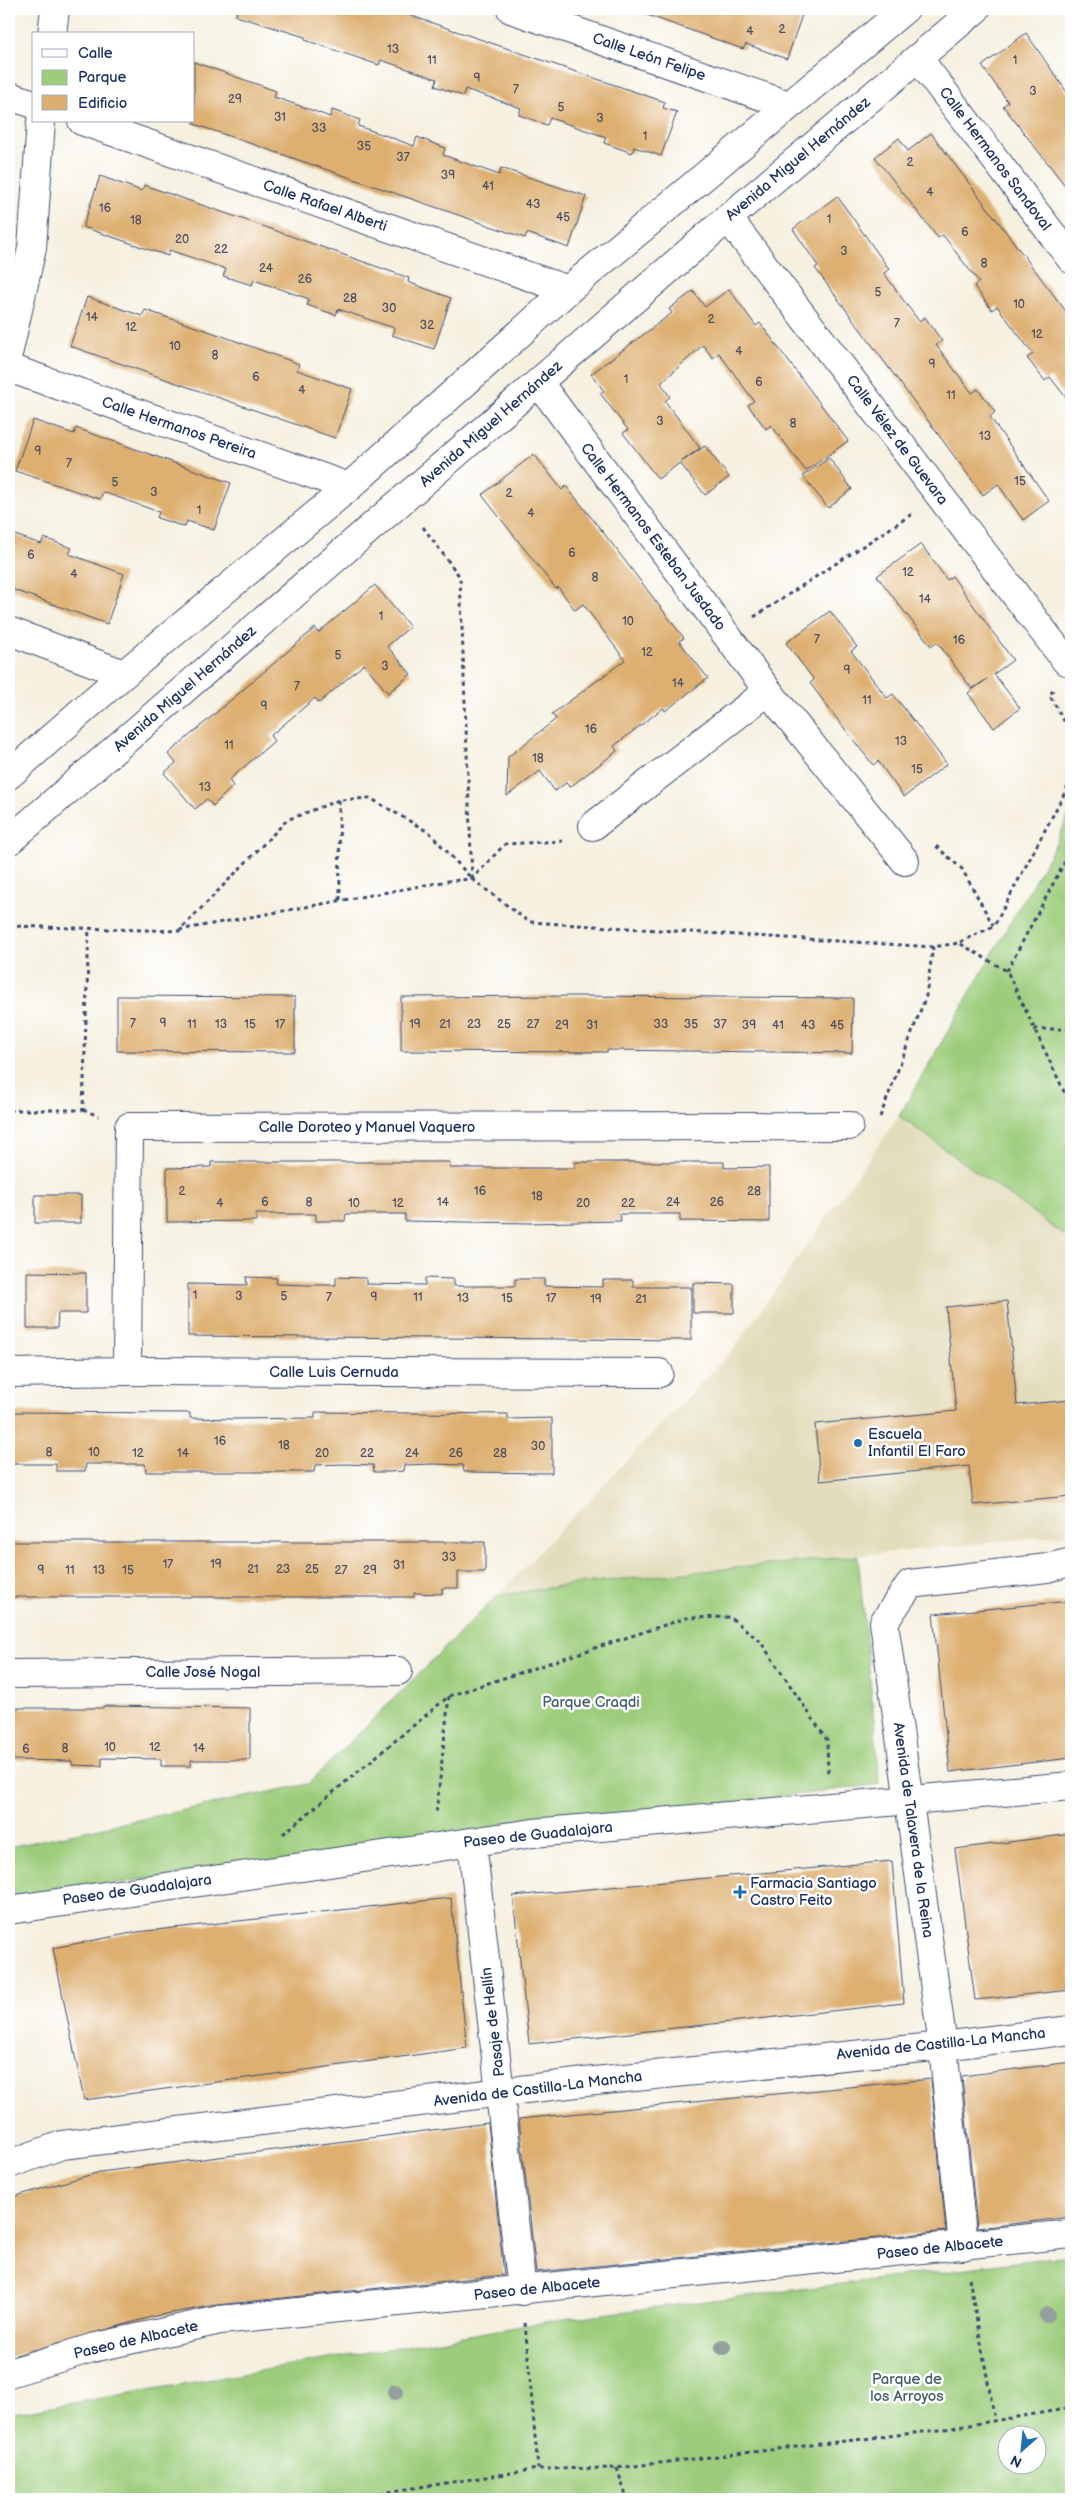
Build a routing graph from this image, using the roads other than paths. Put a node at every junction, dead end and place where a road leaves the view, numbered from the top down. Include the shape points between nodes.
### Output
1 (55, 9) edge
2 (510, 9) edge
3 (904, 9) edge
4 (976, 9) edge
5 (52, 32) edge
6 (918, 58) junction
7 (9, 96) edge
8 (32, 103) edge
9 (788, 105) junction
10 (41, 122) edge
11 (85, 122) edge
12 (728, 218) junction
13 (1071, 259) edge
14 (568, 290) junction
15 (9, 350) edge
16 (9, 368) edge
17 (539, 383) junction
18 (349, 487) junction
19 (9, 630) edge
20 (1066, 661) dead end
21 (124, 674) junction
22 (768, 691) junction
23 (9, 775) edge
24 (594, 826) road end
25 (9, 841) edge
26 (905, 861) road end
27 (849, 1126) road end
28 (127, 1370) junction
29 (9, 1373) edge
30 (658, 1373) dead end
31 (1071, 1562) edge
32 (398, 1671) dead end
33 (9, 1674) edge
34 (1071, 1786) edge
35 (909, 1802) junction
36 (472, 1842) junction
37 (9, 1910) edge
38 (1071, 2030) edge
39 (943, 2046) junction
40 (502, 2093) junction
41 (9, 2164) edge
42 (1071, 2234) edge
43 (963, 2246) junction
44 (522, 2291) junction
45 (9, 2373) edge

1 - 5 street
2 - 9 street, Calle León Felipe
3 - 9 street
4 - 6 street, Avenida Miguel Hernández
6 - 12 street, Avenida Miguel Hernández
6 - 13 street, Calle Hermanos Sandoval
7 - 8 street
9 - 14 street
10 - 15 street via 32,248
11 - 14 street, Calle Rafael Alberti
12 - 17 street, Avenida Miguel Hernández
12 - 20 street, Calle Vélez de Guevara
14 - 18 street
16 - 18 street, Calle Hermanos Pereira
17 - 22 street, Calle Hermanos Esteban Jusdado
17 - 25 street, Avenida Miguel Hernández
18 - 21 street
19 - 21 street
21 - 23 street
22 - 24 street
22 - 26 street, Calle Hermanos Esteban Jusdado
27 - 28 street, Calle Doroteo y Manuel Vaquero via 129,1128
28 - 29 street, Calle Luis Cernuda
28 - 30 street, Calle Luis Cernuda
31 - 35 street, Avenida de Talavera de la Reina via 1047,1568 910,1584 884,1622
32 - 33 street, Calle José Nogal
34 - 35 street, Paseo de Guadalajara
35 - 36 street, Paseo de Guadalajara via 533,1833
35 - 39 street, Avenida de Talavera de la Reina
36 - 37 street, Paseo de Guadalajara
36 - 40 street, Pasaje de Hellín
38 - 39 street, Avenida de Castilla-La Mancha
39 - 40 street, Avenida de Castilla-La Mancha
39 - 43 street, Avenida de Talavera de la Reina
40 - 41 street, Avenida de Castilla-La Mancha via 62,2145
40 - 44 street, Pasaje de Hellín
42 - 43 street, Paseo de Albacete
43 - 44 street, Paseo de Albacete
44 - 45 street, Paseo de Albacete via 220,2320 92,2348

